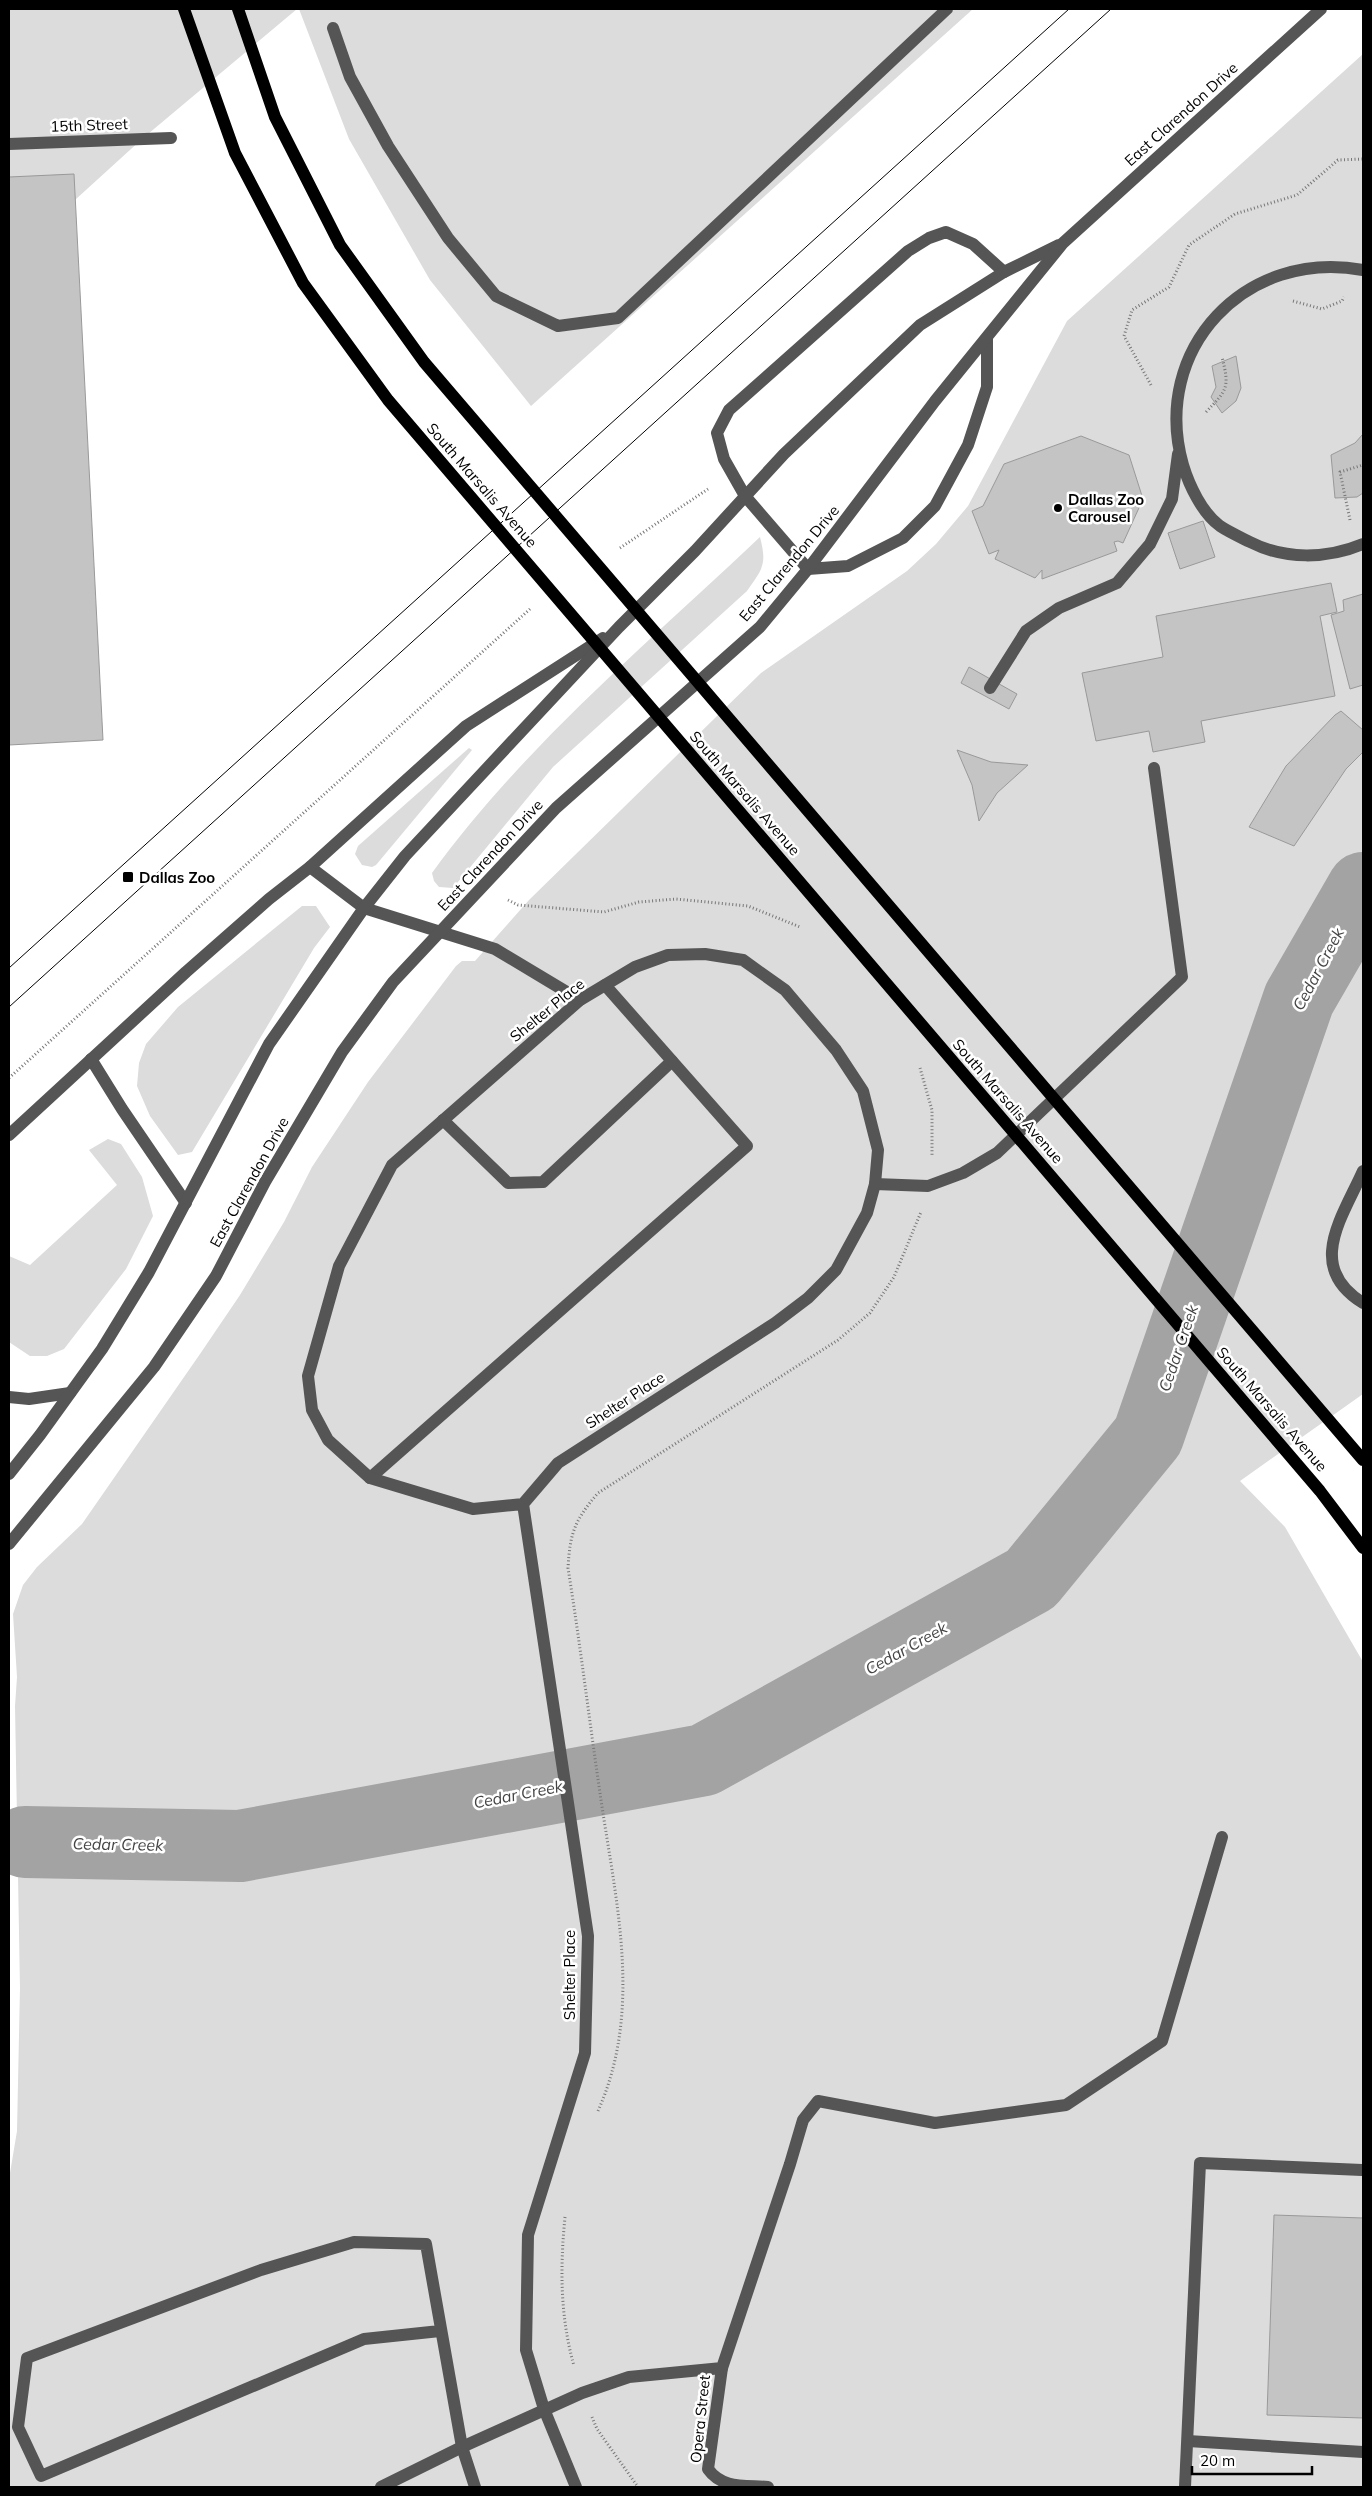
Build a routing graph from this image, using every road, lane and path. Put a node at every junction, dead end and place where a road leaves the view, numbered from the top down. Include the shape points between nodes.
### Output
1 (184, 9) edge
2 (238, 9) edge
3 (947, 9) edge
4 (1321, 9) edge
5 (334, 28) dead end
6 (171, 138) dead end
7 (9, 144) edge
8 (1363, 159) edge
9 (1063, 243) junction
10 (1363, 270) edge
11 (1004, 272) junction
12 (987, 338) junction
13 (1153, 388) dead end
14 (1179, 449) junction
15 (1363, 465) edge
16 (732, 473) junction
17 (745, 496) junction
18 (1359, 546) edge
19 (619, 549) dead end
20 (808, 569) junction
21 (538, 604) dead end
22 (619, 627) junction
23 (990, 688) dead end
24 (1154, 768) dead end
25 (310, 867) junction
26 (508, 900) dead end
27 (364, 908) junction
28 (441, 931) junction
29 (809, 931) dead end
30 (605, 985) junction
31 (580, 1000) junction
32 (91, 1059) junction
33 (672, 1061) junction
34 (920, 1066) dead end
35 (9, 1078) edge
36 (443, 1120) junction
37 (9, 1135) edge
38 (1363, 1171) edge
39 (875, 1184) junction
40 (928, 1186) junction
41 (186, 1203) junction
42 (1363, 1303) edge
43 (70, 1392) junction
44 (9, 1397) edge
45 (1363, 1460) edge
46 (9, 1474) edge
47 (370, 1478) junction
48 (523, 1504) junction
49 (9, 1544) edge
50 (1363, 1548) edge
51 (1222, 1837) dead end
52 (596, 2116) dead end
53 (1362, 2170) edge
54 (567, 2207) dead end
55 (440, 2331) junction
56 (722, 2368) junction
57 (582, 2393) junction
58 (544, 2409) junction
59 (1188, 2441) junction
60 (462, 2447) junction
61 (1363, 2452) edge
62 (381, 2487) edge
63 (475, 2487) edge
64 (576, 2487) edge
65 (638, 2487) edge
66 (768, 2487) edge
67 (1185, 2487) edge

1 - 50 main road, South Marsalis Avenue via 235,153 303,283 388,400 1320,1491
2 - 45 main road via 275,117 340,245 424,362
3 - 5 street via 618,318 558,326 496,296 448,238 388,146 350,77
4 - 9 street, East Clarendon Drive
6 - 7 street, 15th Street
8 - 13 path via 1338,160 1297,195 1235,214 1189,245 1169,286 1132,310 1124,336
9 - 11 street, East Clarendon Drive
9 - 12 street, East Clarendon Drive
10 - 14 street via 1313,267 1286,272 1260,282 1216,316 1199,338 1186,364 1178,392 1175,420
11 - 16 street via 973,244 946,232 908,251 729,410 717,433 724,459
11 - 17 street, East Clarendon Drive via 920,325 784,454
12 - 20 street, East Clarendon Drive via 935,401
12 - 20 street via 987,387 968,445 935,506 903,538 848,566
14 - 18 street via 1192,486 1219,526 1268,551 1295,555 1323,555
14 - 23 street via 1172,499 1150,544 1117,582 1059,608 1026,631
15 - 18 path via 1340,472
16 - 17 street
16 - 19 path
17 - 20 street
17 - 22 street, East Clarendon Drive
20 - 28 street, East Clarendon Drive via 760,627 556,808
21 - 35 path
22 - 25 street via 466,726
22 - 27 street, East Clarendon Drive via 460,795
24 - 40 street via 1182,977 997,1153 963,1173
25 - 27 street
25 - 32 street via 200,959
26 - 29 path via 518,905 604,912 639,902 676,899 748,906
27 - 28 street
27 - 41 street, East Clarendon Drive via 269,1044
28 - 31 street via 495,949
28 - 49 street, East Clarendon Drive via 393,982 342,1052 265,1182 216,1276 154,1368
30 - 31 street, Shelter Place
30 - 33 street
30 - 39 street, Shelter Place via 635,967 668,955 705,954 743,960 785,990 836,1050 863,1090 878,1150
31 - 36 street, Shelter Place
32 - 37 street
32 - 41 street
33 - 36 street via 542,1182 508,1183
33 - 47 street via 747,1146
34 - 40 path via 932,1110 932,1160
36 - 47 street, Shelter Place via 392,1165 339,1266 308,1376 312,1410 328,1440
38 - 42 street via 1333,1237 1330,1253 1340,1284
39 - 40 street
39 - 48 street, Shelter Place via 867,1213 836,1270 808,1298 558,1463
40 - 52 path via 925,1204 894,1278 870,1312 838,1340 598,1493 580,1514 569,1540 568,1568 624,1965 624,1999 617,2050
41 - 43 street, East Clarendon Drive via 102,1349
43 - 44 street via 29,1399
43 - 46 street, East Clarendon Drive
47 - 48 street, Shelter Place via 472,1509
48 - 58 street, Shelter Place via 588,1936 585,2053 528,2235 526,2350
51 - 56 street via 1162,2041 1066,2105 935,2124 818,2101 803,2120
53 - 59 street via 1200,2163
54 - 57 path via 561,2257 562,2296 570,2351
55 - 55 street via 364,2339 41,2476 18,2427 27,2358 261,2270 354,2242 426,2244
55 - 60 street
56 - 57 street via 629,2377
56 - 66 street, Opera Street via 708,2469 724,2484
57 - 58 street
57 - 65 path via 597,2429
58 - 60 street
58 - 64 street, Shelter Place
59 - 61 street
59 - 67 street
60 - 62 street
60 - 63 street

